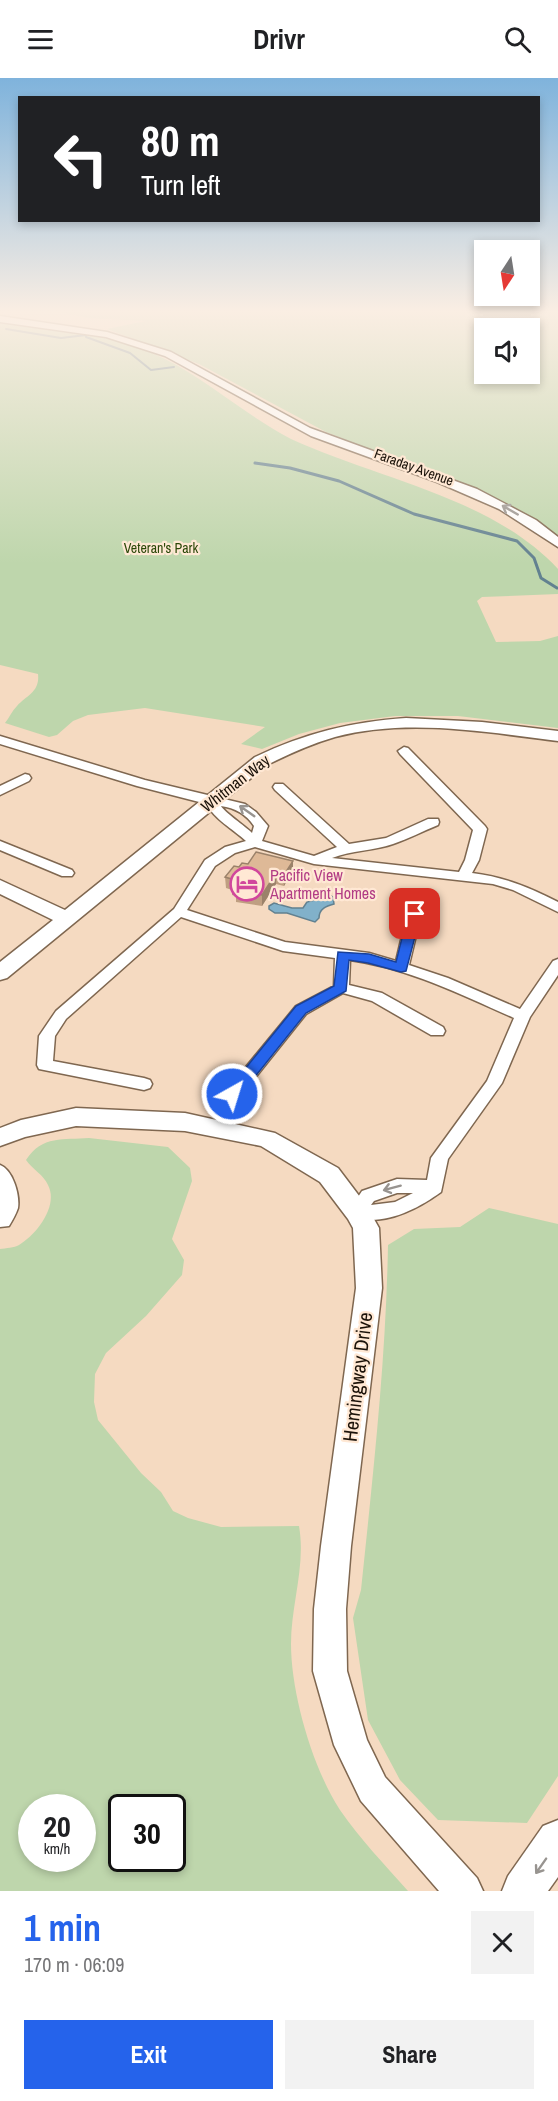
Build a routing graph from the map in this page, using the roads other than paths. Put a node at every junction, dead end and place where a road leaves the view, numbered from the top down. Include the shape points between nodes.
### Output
1 (234, 395) edge
2 (247, 395) edge
3 (426, 488) dead end
4 (474, 506) dead end
5 (558, 543) edge
6 (558, 559) edge
7 (558, 736) edge
8 (0, 740) edge
9 (404, 751) dead end
10 (25, 778) dead end
11 (279, 787) dead end
12 (0, 791) edge
13 (212, 801) junction
14 (433, 822) dead end
15 (255, 843) junction
16 (0, 845) edge
17 (346, 848) junction
18 (314, 860) junction
19 (67, 873) dead end
20 (464, 875) junction
21 (0, 886) edge
22 (417, 902) dead end
23 (558, 908) edge
24 (179, 912) junction
25 (66, 920) junction
26 (343, 955) junction
27 (558, 964) edge
28 (401, 968) junction
29 (0, 973) edge
30 (341, 988) junction
31 (523, 1016) junction
32 (437, 1031) dead end
33 (144, 1084) dead end
34 (232, 1094) dead end
35 (0, 1137) edge
36 (0, 1172) edge
37 (357, 1212) junction
38 (3, 1221) dead end
39 (558, 1841) edge
40 (464, 1891) edge
41 (523, 1891) edge

1 - 3 main road, Faraday Avenue via 302,440
5 -> 2 main road, Faraday Avenue via 507,508 314,434
4 - 6 main road via 523,531
7 - 13 main road, Whitman Way via 438,723 352,728 275,753
8 - 13 street
9 - 20 street via 480,829
10 - 12 street
11 - 17 street
13 - 15 street via 218,813
15 -> 13 street via 261,826 254,815 232,803
13 - 25 main road, Whitman Way
14 - 17 street via 390,841
15 - 18 street
15 - 24 street via 230,850 210,863
16 - 19 street
17 - 18 street
18 - 20 street
20 - 23 street via 518,887
21 - 25 main road
22 - 28 street
24 - 26 street via 282,946
24 - 33 street via 61,1015 47,1036 45,1065
25 - 29 main road, Whitman Way
26 - 28 street
26 - 30 street
27 - 31 street
28 - 31 street via 444,981
30 - 32 street via 377,997
30 - 34 street via 301,1010
31 - 37 street via 494,1083 440,1158 435,1187 415,1202 383,1214
35 - 37 main road, Hemingway Drive via 76,1117 185,1122 267,1139 329,1175
36 - 38 street via 9,1206
37 - 40 main road, Hemingway Drive via 366,1228 369,1288 336,1546 330,1671 351,1745 373,1789
39 -> 41 main road

